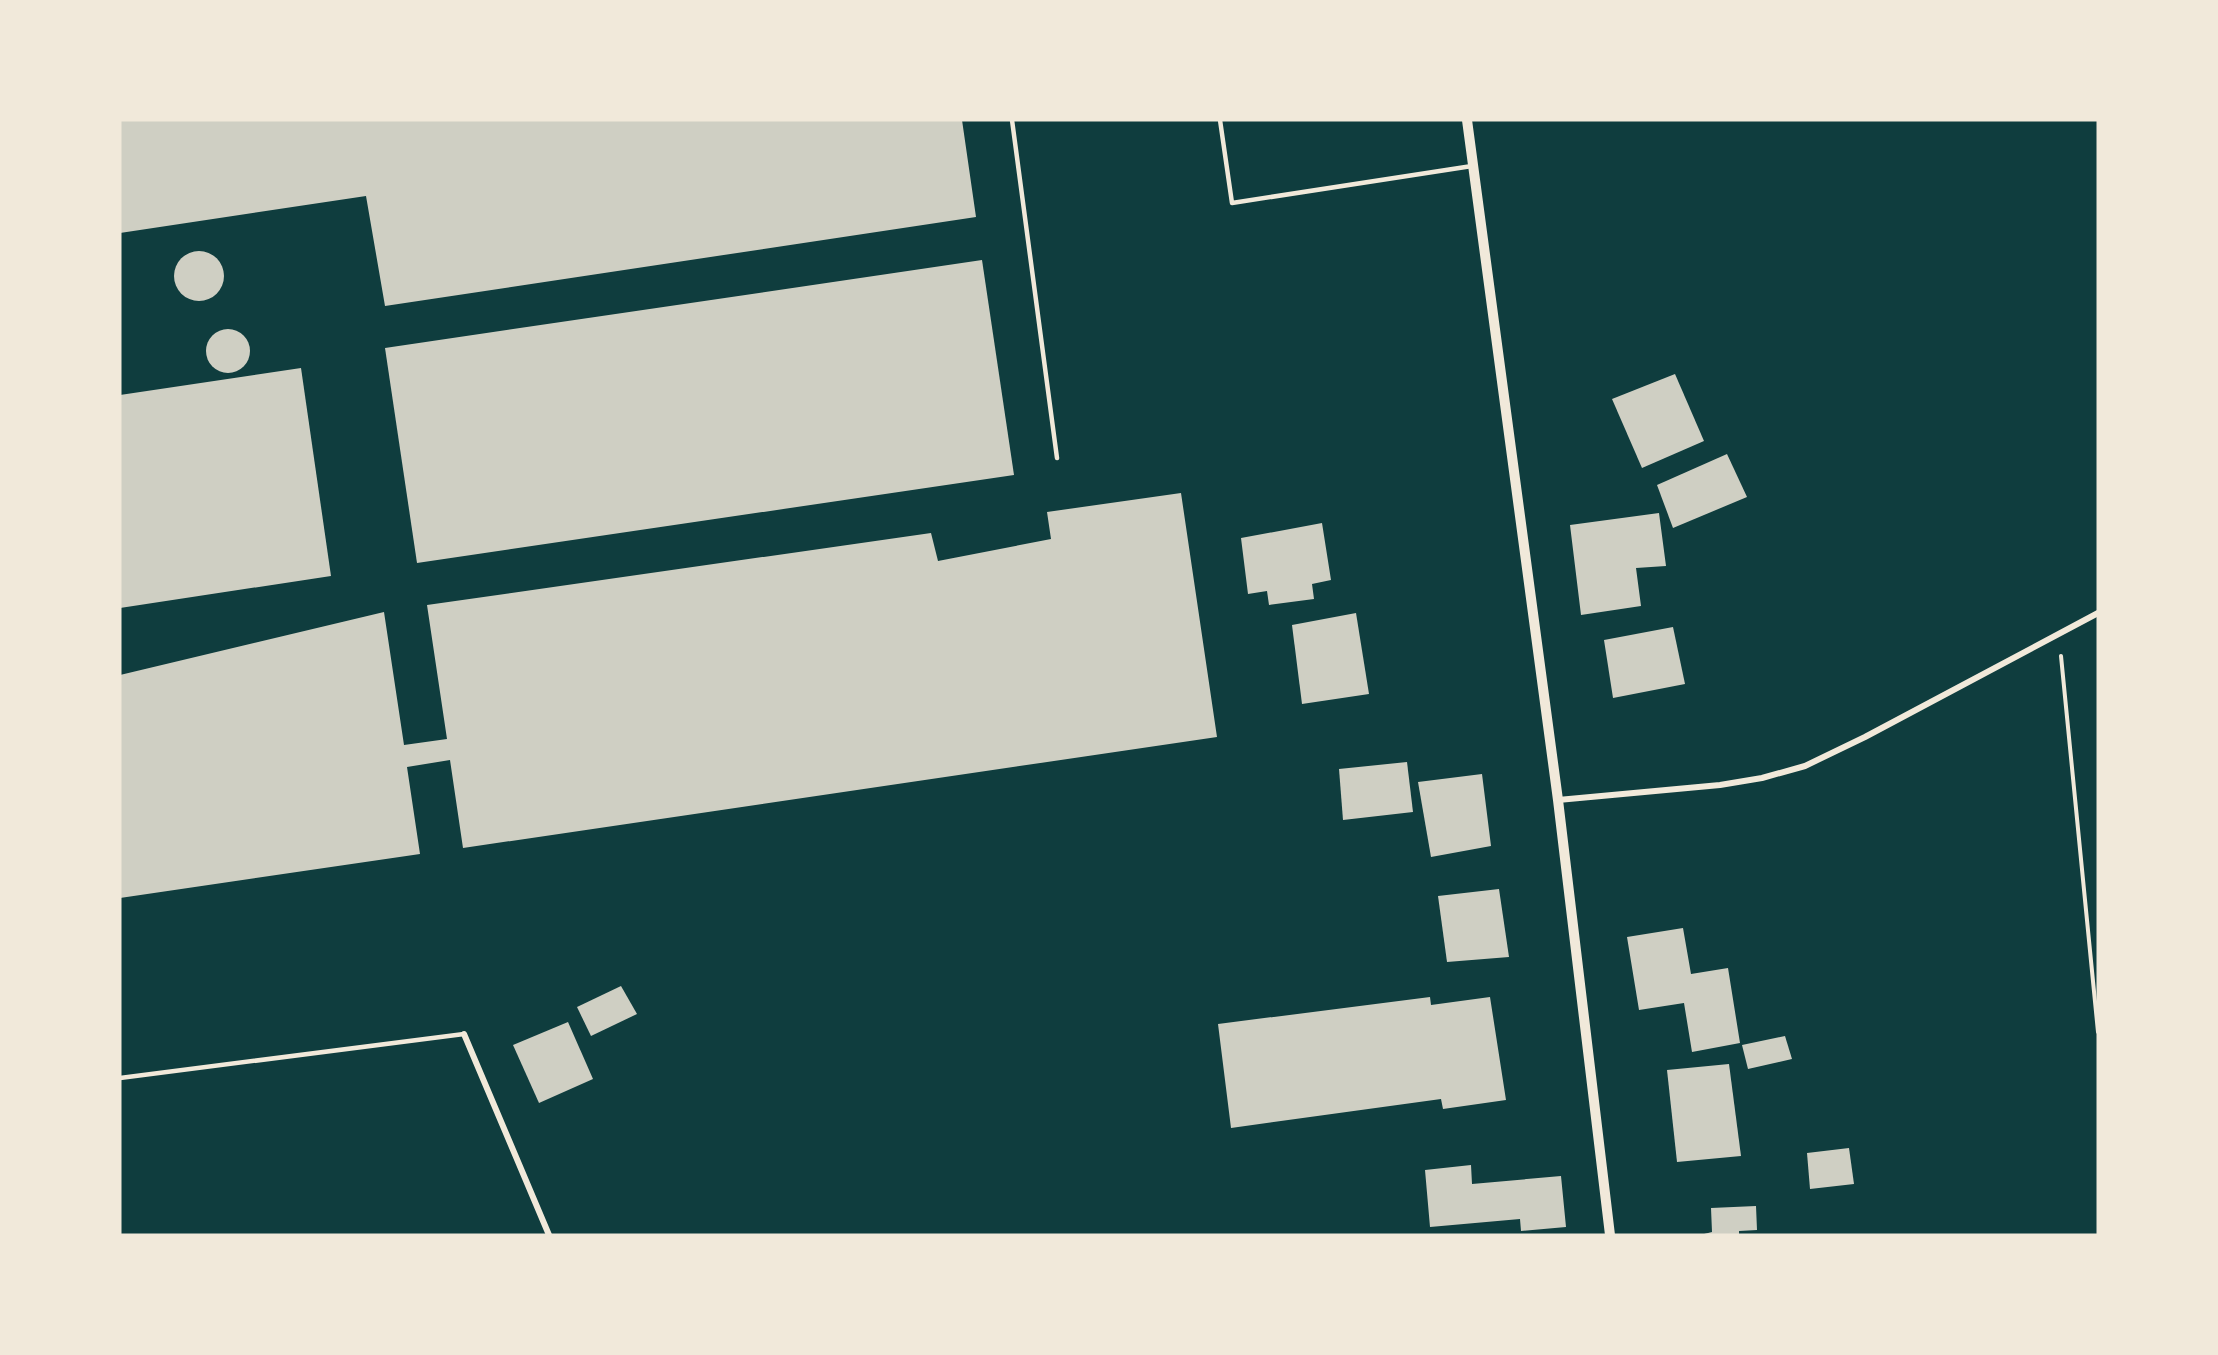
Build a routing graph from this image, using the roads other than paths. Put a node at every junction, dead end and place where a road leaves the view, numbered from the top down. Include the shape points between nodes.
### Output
1 (1012, 120) edge
2 (1220, 120) edge
3 (1467, 120) edge
4 (1473, 166) junction
5 (1057, 458) dead end
6 (2098, 613) edge
7 (1558, 800) junction
8 (464, 1034) joint
9 (120, 1078) edge
10 (549, 1235) edge
11 (1610, 1235) edge

1 - 5 lane
2 - 4 lane via 1232,204
3 - 4 street
4 - 7 street
6 - 7 street via 1805,766 1720,785
7 - 11 street
8 - 9 lane
8 - 10 street

